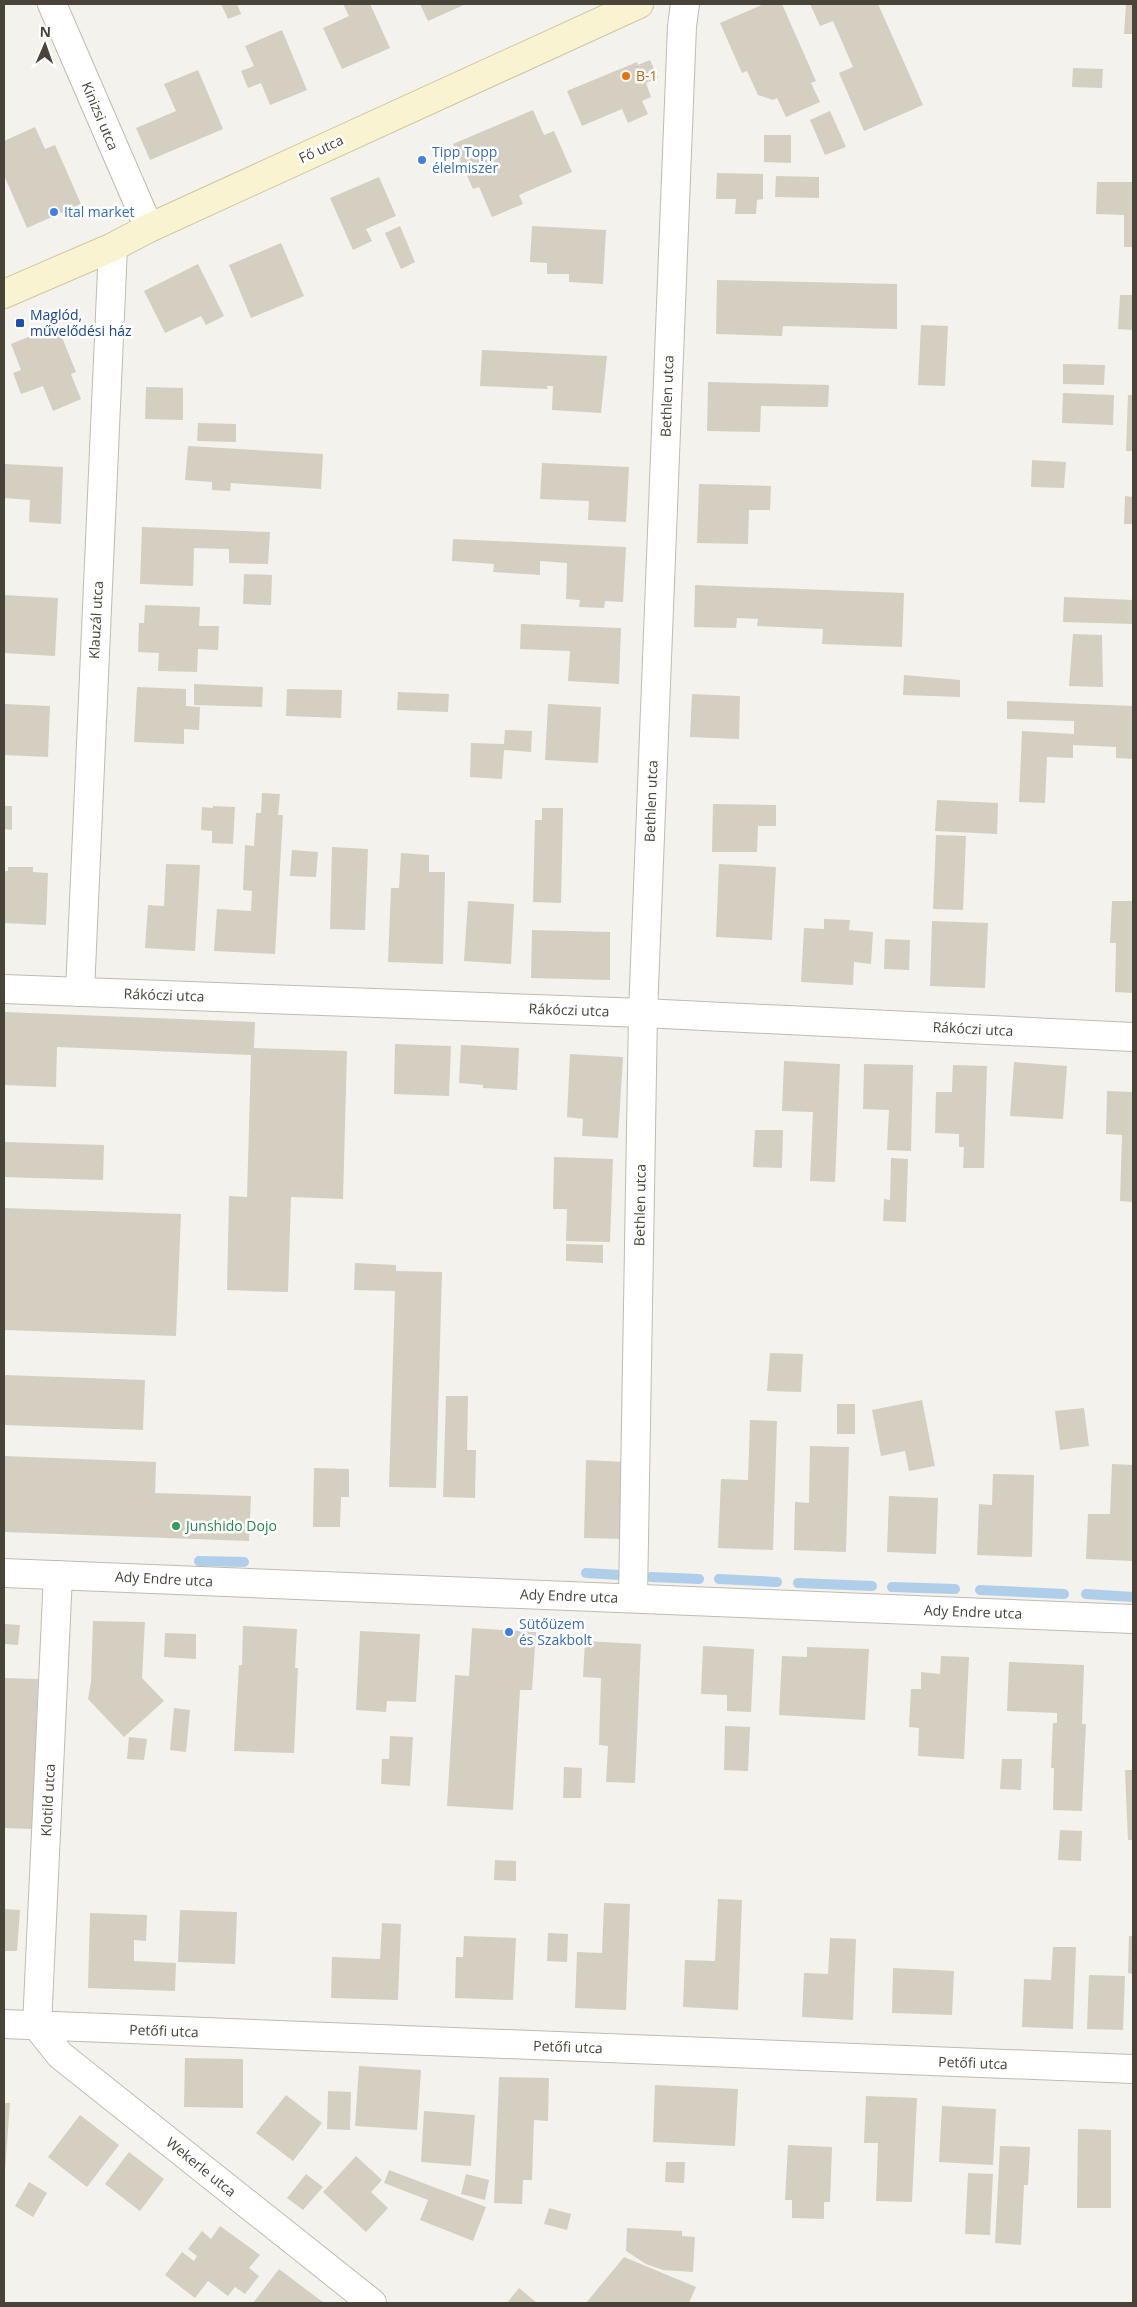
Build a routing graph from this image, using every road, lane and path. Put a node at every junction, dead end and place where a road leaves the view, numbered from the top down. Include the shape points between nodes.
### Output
1 (52, 4) edge
2 (639, 4) edge
3 (684, 4) edge
4 (149, 228) junction
5 (113, 247) junction
6 (4, 294) edge
7 (4, 989) edge
8 (80, 992) junction
9 (643, 1013) junction
10 (1133, 1037) edge
11 (4, 1573) edge
12 (58, 1575) junction
13 (633, 1598) junction
14 (1133, 1619) edge
15 (4, 2024) edge
16 (38, 2026) junction
17 (1133, 2069) edge
18 (372, 2303) edge

1 - 4 street, Kinizsi utca
2 - 4 main road, Fő utca
3 - 9 street, Bethlen utca
4 - 5 main road, Fő utca
5 - 6 main road, Fő utca
5 - 8 street, Klauzál utca
7 - 8 street, Rákóczi utca
8 - 9 street, Rákóczi utca
9 - 10 street, Rákóczi utca
9 - 13 street, Bethlen utca
11 - 12 street, Ady Endre utca
12 - 13 street, Ady Endre utca
12 - 16 street, Klotild utca
13 - 14 street, Ady Endre utca
15 - 16 street, Petőfi utca
16 - 17 street, Petőfi utca
16 - 18 street, Wekerle utca via 60,2055

